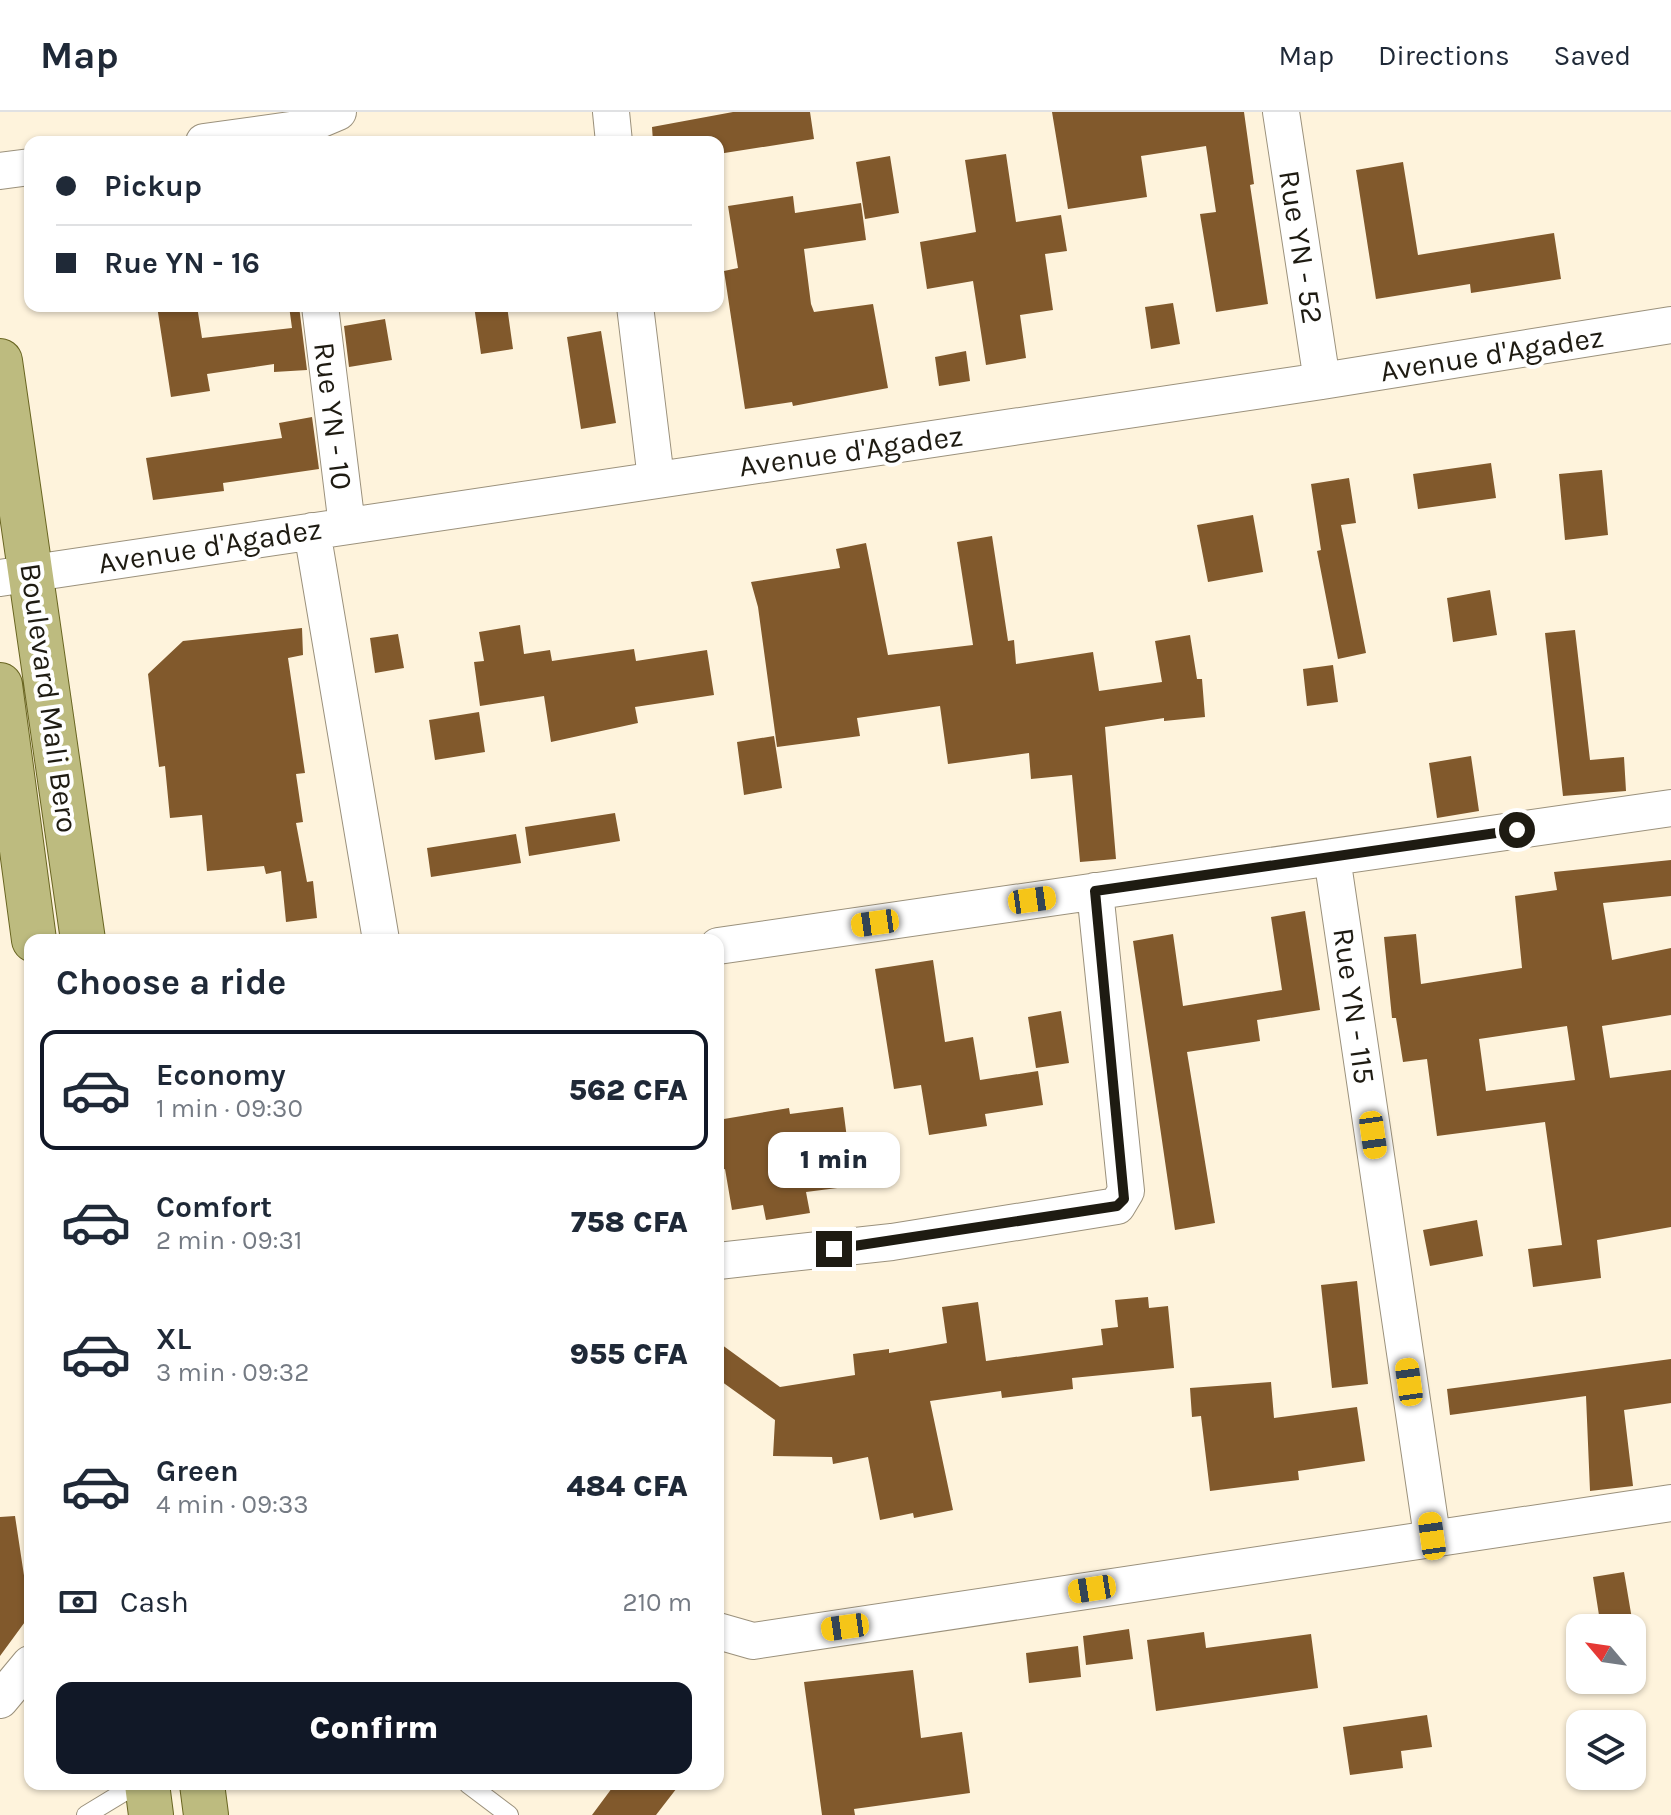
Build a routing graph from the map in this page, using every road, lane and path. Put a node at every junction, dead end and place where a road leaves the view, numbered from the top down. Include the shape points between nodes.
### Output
1 (338, 112) edge
2 (611, 112) edge
3 (1281, 112) edge
4 (297, 128) edge
5 (244, 136) edge
6 (613, 136) edge
7 (24, 168) edge
8 (0, 171) edge
9 (320, 312) edge
10 (636, 312) edge
11 (1671, 325) edge
12 (0, 361) edge
13 (1322, 381) junction
14 (656, 479) junction
15 (330, 528) junction
16 (16, 576) edge
17 (0, 685) edge
18 (1671, 808) edge
19 (1332, 857) junction
20 (1095, 891) junction
21 (33, 934) edge
22 (82, 934) edge
23 (380, 934) edge
24 (724, 945) edge
25 (724, 1260) edge
26 (1671, 1503) edge
27 (1432, 1536) junction
28 (724, 1633) edge
29 (24, 1671) edge
30 (0, 1700) edge
31 (127, 1790) edge
32 (148, 1790) edge
33 (203, 1790) edge
34 (476, 1790) edge
35 (86, 1815) edge
36 (151, 1815) edge
37 (206, 1815) edge
38 (509, 1815) edge

1 - 4 street
2 - 6 street
3 - 13 street, Rue YN - 52
4 - 5 street
7 - 8 street
9 - 15 street, Rue YN - 10
10 - 14 street
11 - 13 street, Avenue d'Agadez
12 - 16 main road, Boulevard Mali Bero
13 - 14 street, Avenue d'Agadez
14 - 15 street, Avenue d'Agadez
15 - 16 street, Avenue d'Agadez
15 - 23 street, Rue YN - 10
16 - 22 main road, Boulevard Mali Bero
17 - 21 main road, Boulevard Mali Bero
18 - 19 street
19 - 20 street
19 - 27 street, Rue YN - 115
20 - 24 street
20 - 25 street via 1126,1191 1117,1206 892,1242
26 - 27 street
27 - 28 street via 753,1641
29 - 30 street
31 - 35 lane
32 - 36 main road
33 - 37 main road
34 - 38 lane

